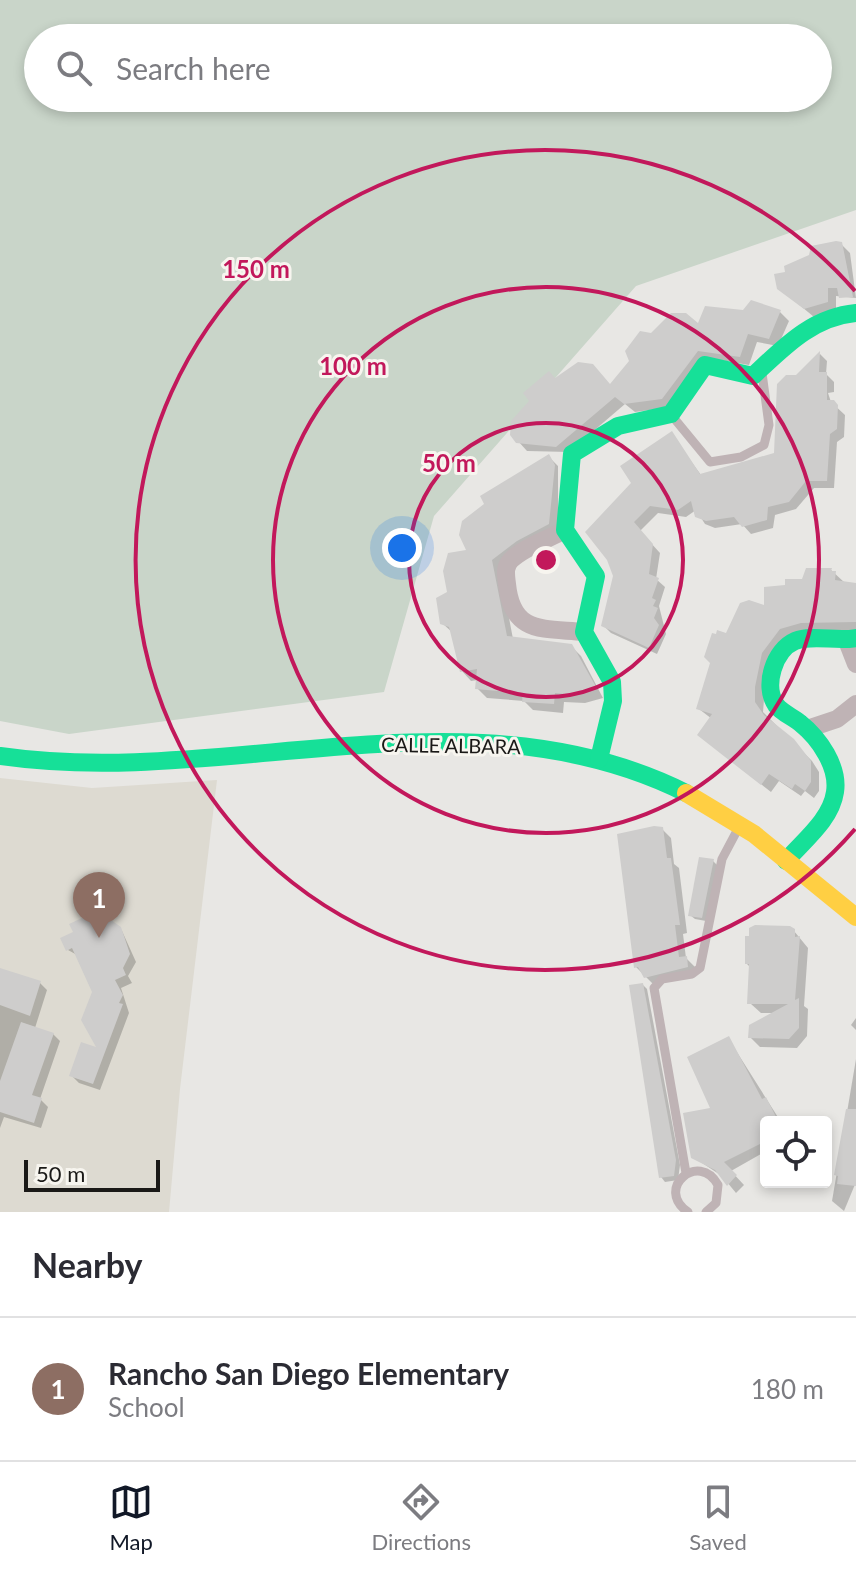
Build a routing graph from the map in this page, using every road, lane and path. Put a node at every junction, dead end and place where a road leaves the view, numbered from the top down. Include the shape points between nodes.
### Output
1 (856, 313) edge
2 (761, 368) junction
3 (671, 414) junction
4 (565, 530) junction
5 (584, 632) junction
6 (852, 639) edge
7 (856, 664) edge
8 (856, 704) edge
9 (807, 729) junction
10 (0, 756) edge
11 (599, 759) junction
12 (740, 825) junction
13 (786, 861) junction
14 (856, 917) edge
15 (686, 1173) junction
16 (688, 1212) edge
17 (706, 1212) edge

1 - 2 street via 794,337
2 - 3 street via 753,376 705,365
2 - 3 lane via 769,425 764,445 741,457 710,462
3 - 4 street via 639,417 572,454
4 - 5 street via 596,574
4 - 5 street via 512,559 506,571 508,593 514,612 529,626
5 - 11 street via 612,682 613,701
6 - 7 street
6 - 9 street via 798,640 783,647 772,676 776,704
8 - 9 street via 837,719
9 - 13 street via 829,759 835,792 828,812
10 - 11 street, CALLE ALBARA via 48,765 106,766 328,745 408,744 520,745
11 - 12 street, CALLE ALBARA via 696,797
12 - 13 street, CALLE ALBARA
12 - 15 lane via 722,859 700,968 662,979 654,988
13 - 14 street, CALLE ALBARA
15 - 16 lane via 675,1194
15 - 17 lane via 701,1170 716,1180 719,1197

